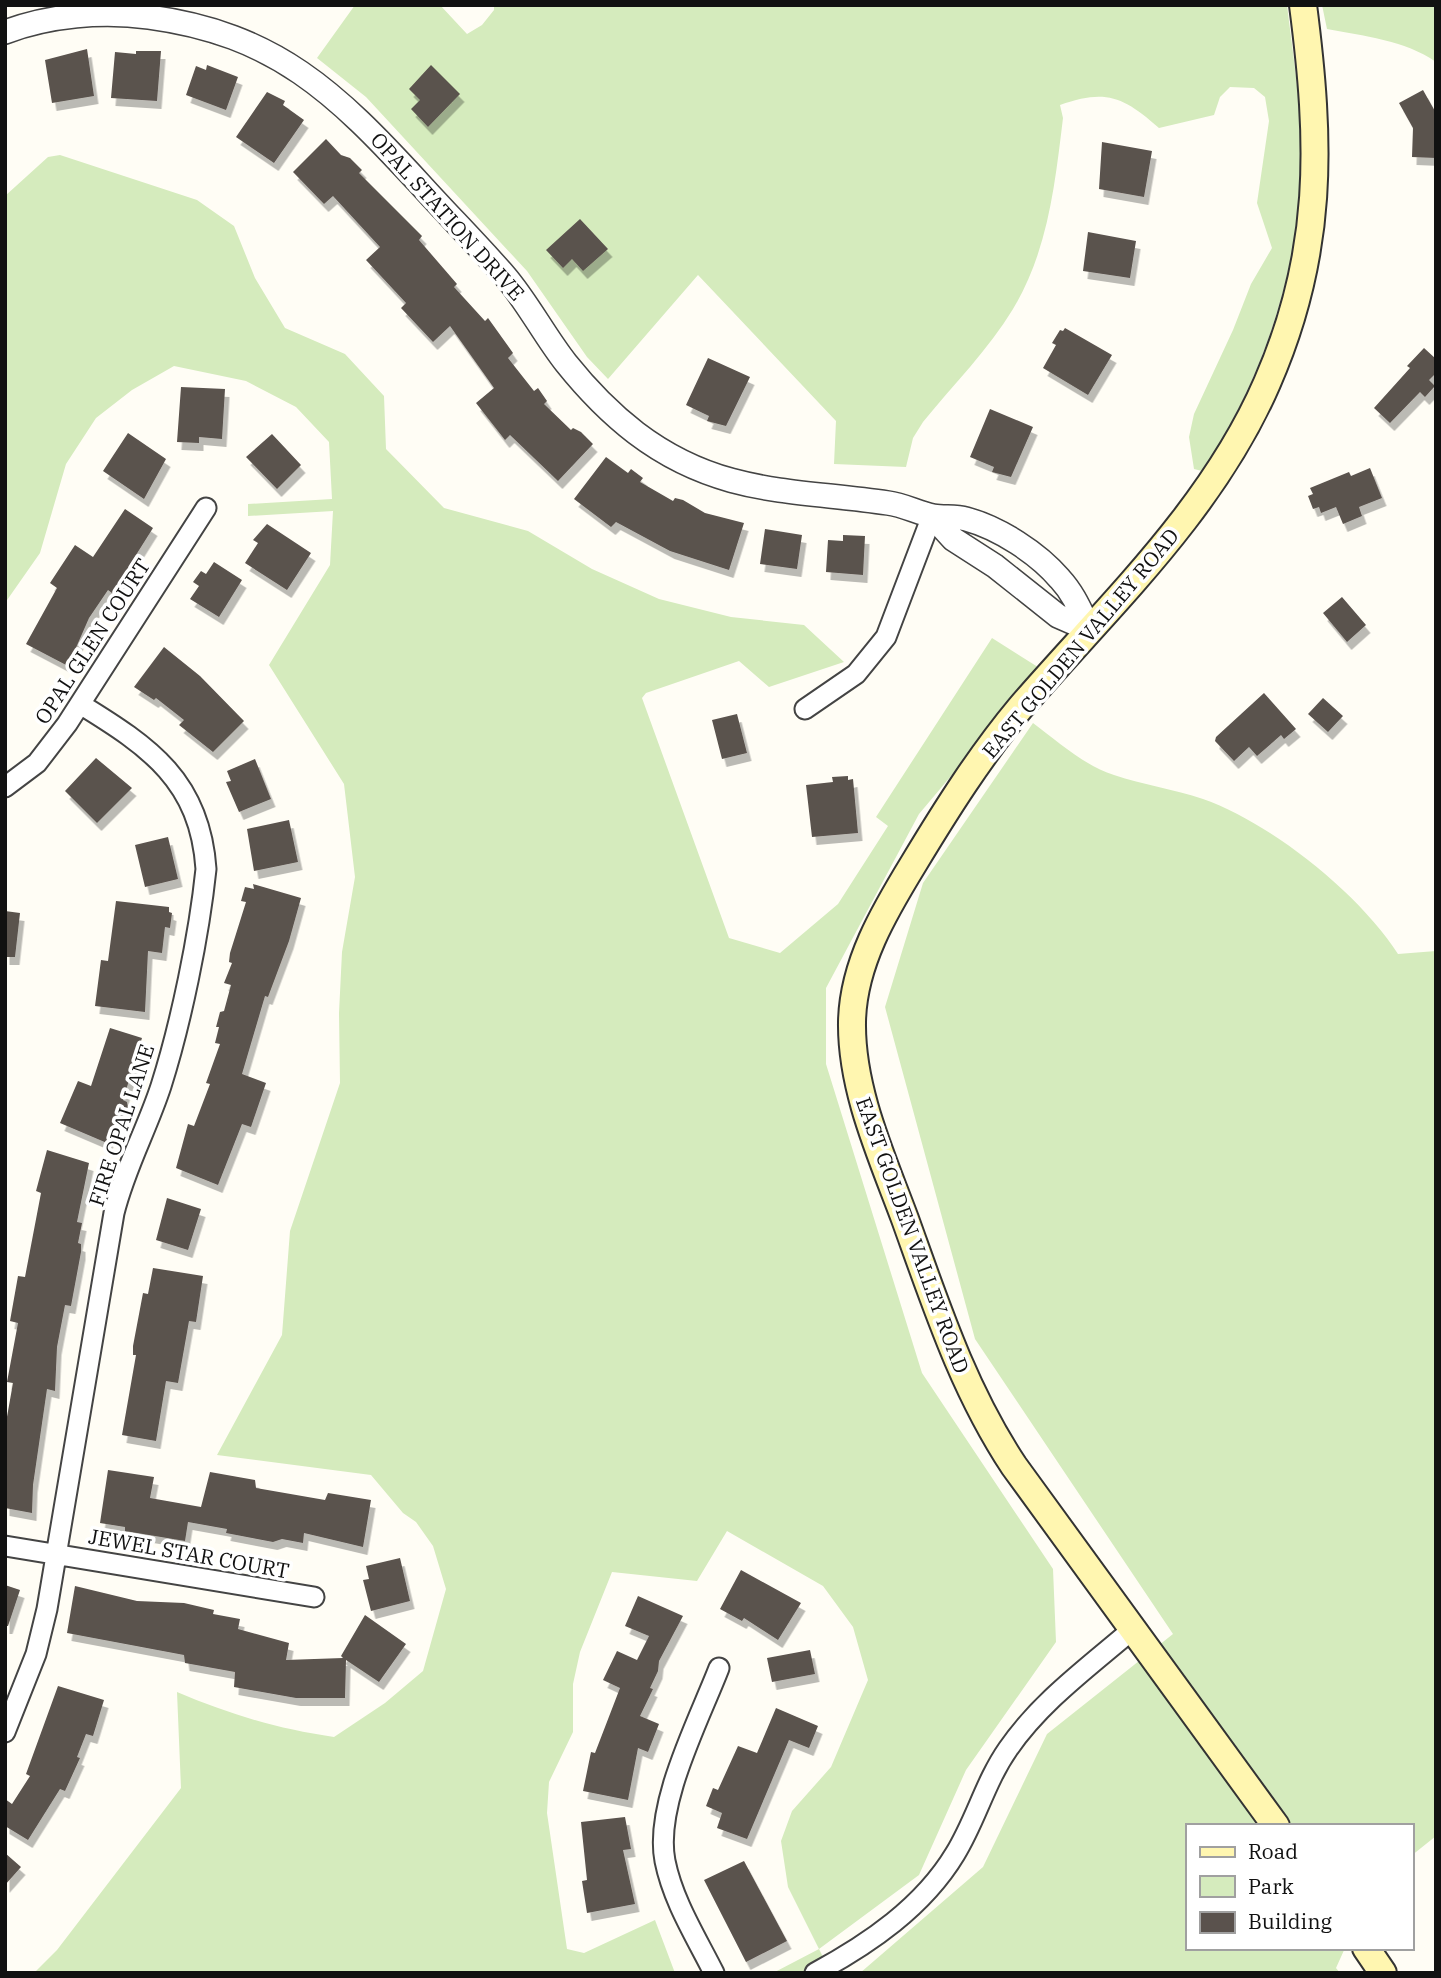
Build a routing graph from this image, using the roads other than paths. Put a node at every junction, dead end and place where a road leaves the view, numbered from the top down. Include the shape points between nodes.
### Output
1 (1303, 5) edge
2 (63, 12) edge
3 (5, 32) edge
4 (206, 508) dead end
5 (932, 516) junction
6 (1090, 630) junction
7 (80, 704) junction
8 (805, 709) dead end
9 (5, 788) edge
10 (5, 1546) edge
11 (57, 1554) junction
12 (314, 1597) dead end
13 (1134, 1628) junction
14 (719, 1668) dead end
15 (5, 1732) edge
16 (1275, 1824) edge
17 (1367, 1950) edge
18 (714, 1973) edge
19 (815, 1973) edge
20 (1383, 1973) edge

1 - 6 main road, EAST GOLDEN VALLEY ROAD via 1317,150 1309,247 1284,340 1250,419 1210,485 1149,565
2 - 3 street, OPAL STATION DRIVE
2 - 5 street, OPAL STATION DRIVE via 129,15 206,28 261,48 303,72 363,122 505,275 588,388 660,449 750,486 898,505
4 - 7 street, OPAL GLEN COURT
5 - 6 street, OPAL STATION DRIVE via 953,540 995,566 1058,616
5 - 6 street, OPAL STATION DRIVE via 962,517 989,527 1031,555 1060,578
5 - 8 street via 886,637 856,674
6 - 13 main road, EAST GOLDEN VALLEY ROAD via 1002,730 898,888 867,951 852,1024 864,1101 979,1409 1014,1466
7 - 9 street, OPAL GLEN COURT via 37,763
7 - 11 street, FIRE OPAL LANE via 138,741 183,787 197,815 206,869 170,1053 114,1213
10 - 11 street, JEWEL STAR COURT
11 - 12 street, JEWEL STAR COURT
11 - 15 street, FIRE OPAL LANE via 36,1654
13 - 16 main road, EAST GOLDEN VALLEY ROAD
13 - 19 street via 1060,1690 1023,1729 995,1770 955,1855 925,1893 869,1942
14 - 18 street via 669,1799 663,1839 669,1879
17 - 20 main road

